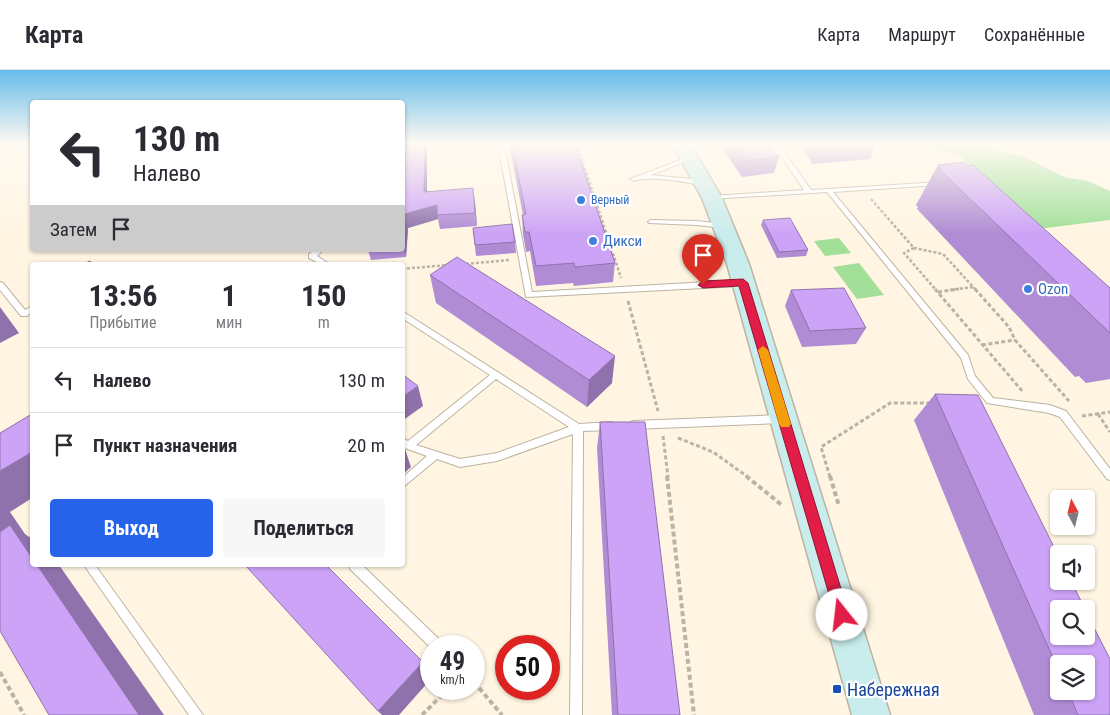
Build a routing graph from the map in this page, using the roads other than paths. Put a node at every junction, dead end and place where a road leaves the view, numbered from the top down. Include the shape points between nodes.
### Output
1 (506, 174) edge
2 (647, 174) edge
3 (699, 174) edge
4 (796, 174) edge
5 (642, 176) junction
6 (633, 179) dead end
7 (950, 184) edge
8 (828, 190) junction
9 (709, 192) junction
10 (808, 192) junction
11 (651, 222) dead end
12 (723, 226) junction
13 (317, 252) edge
14 (321, 262) edge
15 (743, 283) junction
16 (0, 285) edge
17 (30, 310) edge
18 (405, 316) edge
19 (496, 375) junction
20 (990, 401) junction
21 (975, 402) edge
22 (784, 419) junction
23 (578, 428) junction
24 (405, 444) edge
25 (435, 455) junction
26 (1110, 476) edge
27 (405, 481) edge
28 (90, 567) edge
29 (356, 567) edge
30 (427, 635) edge
31 (197, 715) edge
32 (576, 715) edge
33 (871, 715) edge

1 - 15 lane via 529,296
2 - 5 lane
3 - 9 main road
4 - 10 lane
5 - 6 lane
5 - 9 lane via 693,181
7 - 8 lane via 938,182
8 - 10 lane
8 - 20 lane via 965,358 971,377
9 - 10 lane
9 - 12 main road
11 - 12 lane
12 - 15 main road
13 - 14 lane via 312,256
15 - 22 main road
16 - 17 lane via 24,314
18 - 19 lane
19 - 23 lane
19 - 24 lane
20 - 21 lane
20 - 26 lane via 1056,410 1067,418
22 - 23 lane
22 - 33 main road
23 - 25 lane via 497,457 460,463
23 - 32 lane
24 - 25 lane
25 - 27 lane
28 - 31 lane
29 - 30 lane

